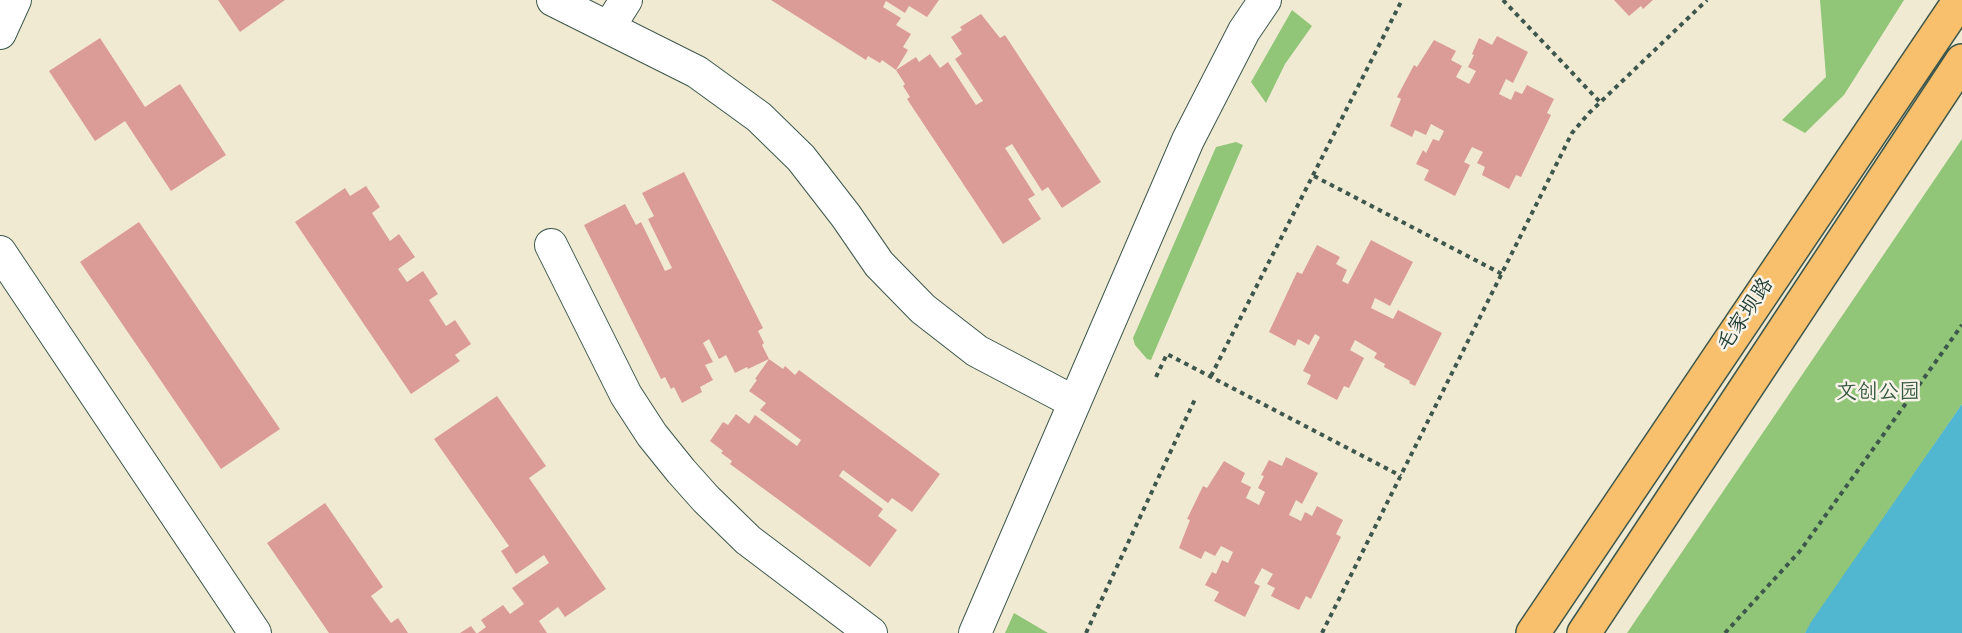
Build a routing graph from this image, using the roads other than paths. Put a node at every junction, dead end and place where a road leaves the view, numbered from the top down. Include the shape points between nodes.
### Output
1 (15, 0) edge
2 (553, 0) edge
3 (626, 0) edge
4 (1264, 0) edge
5 (1960, 0) edge
6 (609, 27) junction
7 (0, 33) edge
8 (1962, 61) edge
9 (551, 245) dead end
10 (3, 264) edge
11 (1074, 402) junction
12 (255, 633) edge
13 (871, 633) edge
14 (975, 633) edge
15 (1533, 633) edge
16 (1584, 633) edge

1 - 7 street
2 - 6 street
3 - 6 street
4 - 11 street via 1188,140
5 - 15 main road, 毛家坝路
6 - 11 street via 697,72 759,117 801,158 879,264 923,309 977,351
8 - 16 main road, 毛家坝路
9 - 13 street via 626,394 681,471 748,540
10 - 12 street
11 - 14 street

